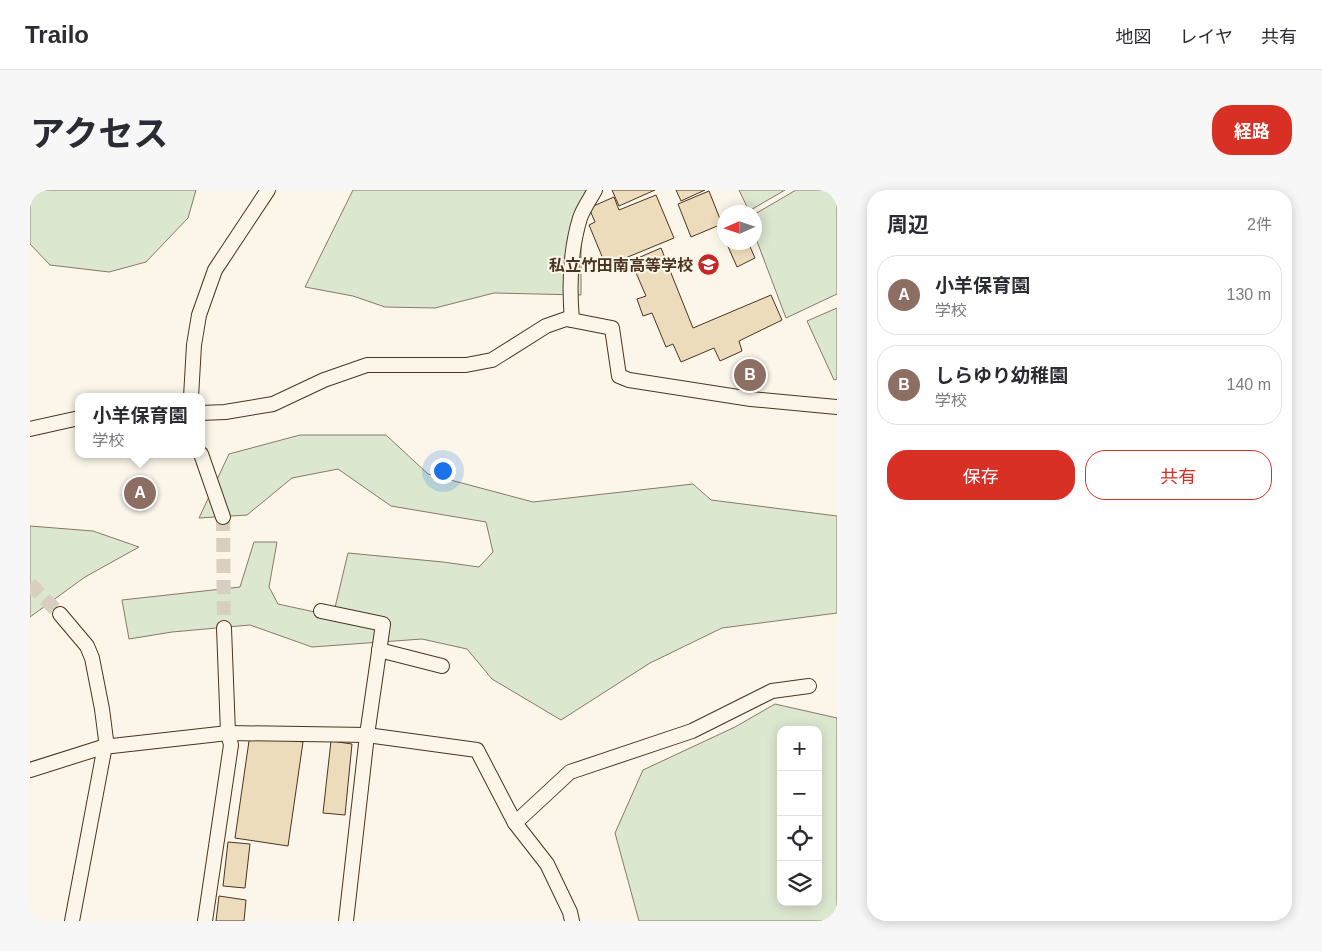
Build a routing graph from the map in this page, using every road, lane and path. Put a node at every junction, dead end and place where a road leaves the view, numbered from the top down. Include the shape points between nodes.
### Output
1 (268, 190) edge
2 (594, 190) edge
3 (572, 320) junction
4 (191, 393) edge
5 (837, 407) edge
6 (205, 413) edge
7 (75, 419) edge
8 (30, 429) edge
9 (202, 458) edge
10 (223, 517) tunnel mouth
11 (321, 611) dead end
12 (60, 614) tunnel mouth
13 (224, 628) tunnel mouth
14 (379, 650) junction
15 (442, 666) dead end
16 (809, 686) dead end
17 (228, 733) junction
18 (367, 735) junction
19 (103, 747) junction
20 (30, 770) edge
21 (516, 824) junction
22 (72, 921) edge
23 (205, 921) edge
24 (346, 921) edge
25 (572, 921) edge

1 - 4 street via 215,270 199,315
2 - 3 street via 581,217 574,246 569,290
3 - 5 street via 612,328 620,376 629,380 751,399
3 - 6 street via 546,326 492,360 466,365 367,365 324,380 273,404
7 - 8 street
9 - 10 street
11 - 14 street via 383,624
12 - 19 street via 87,646 92,658 106,740
13 - 17 street
14 - 15 street
14 - 18 street
16 - 21 street via 772,691 692,730 570,772
17 - 18 street
17 - 19 street
17 - 23 street via 231,745
18 - 21 street via 477,750
18 - 24 street
19 - 20 street
19 - 22 street
21 - 25 street via 547,864

